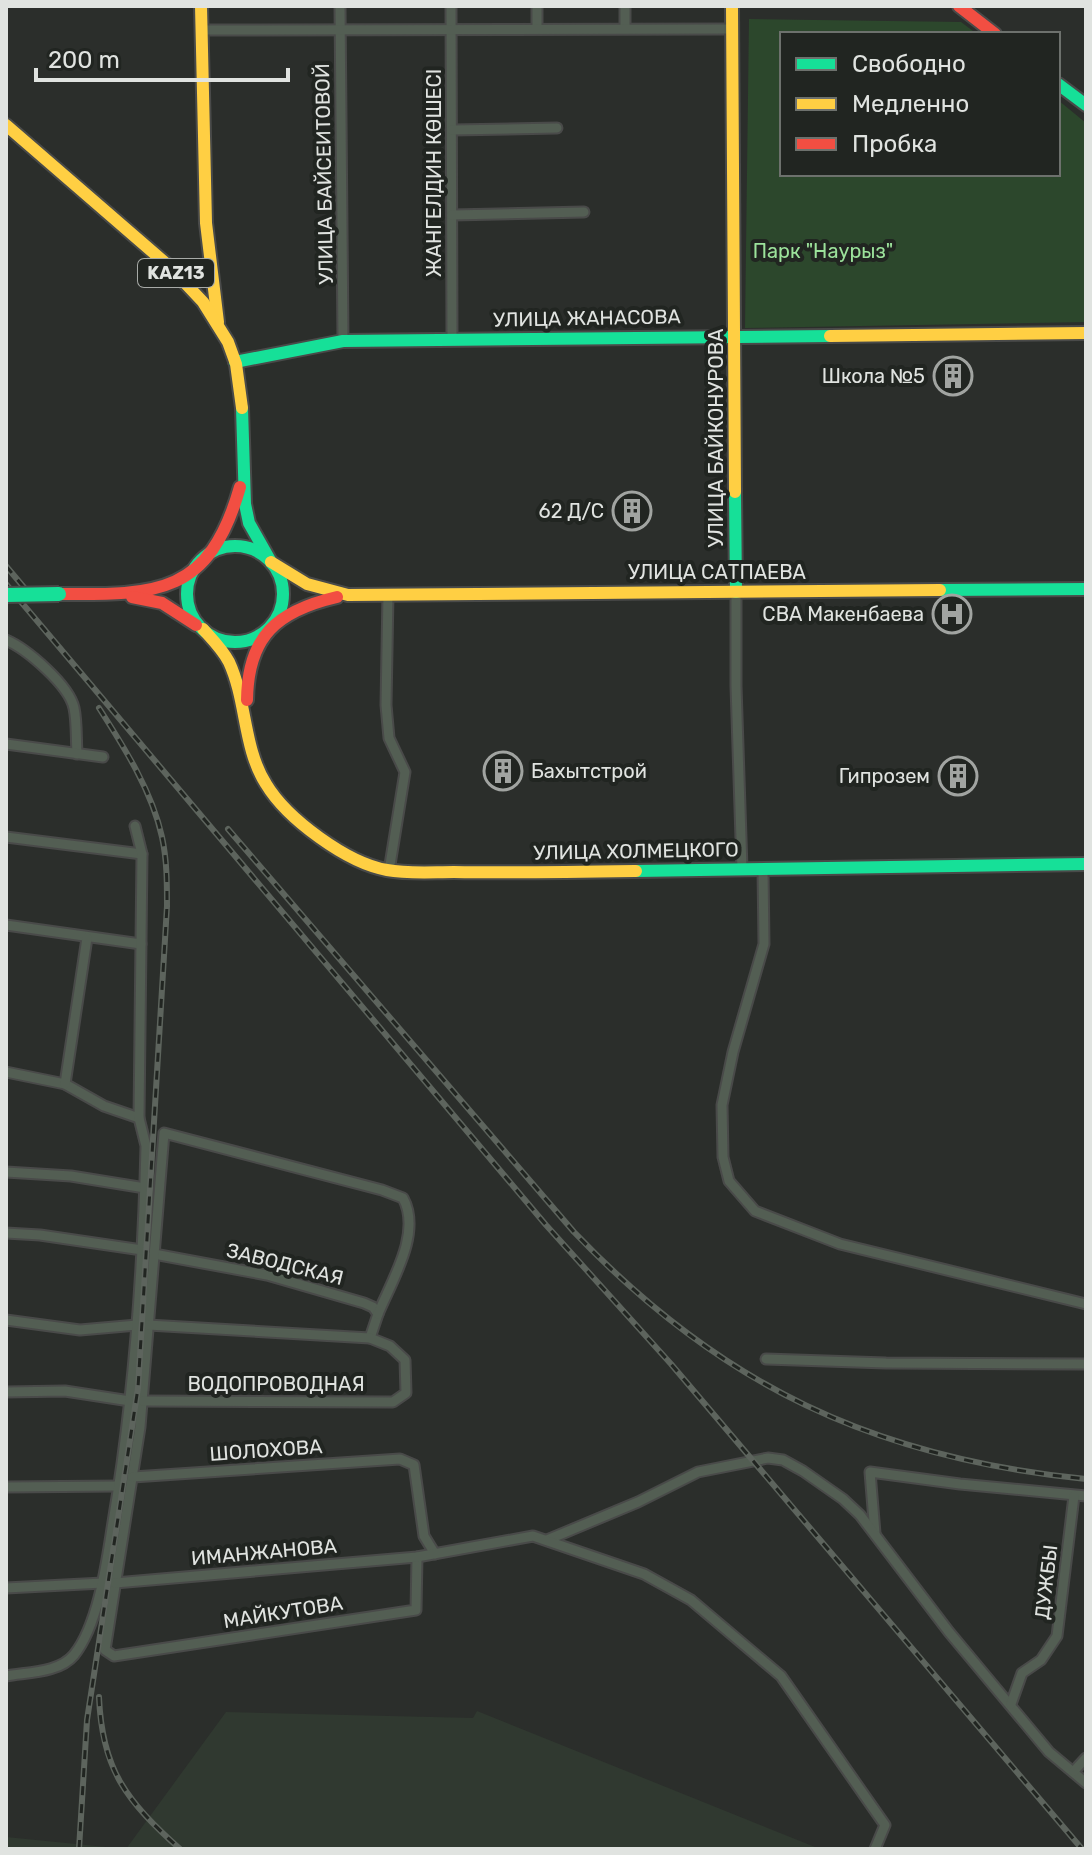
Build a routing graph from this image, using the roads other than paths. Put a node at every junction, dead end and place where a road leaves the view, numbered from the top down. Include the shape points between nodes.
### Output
1 (201, 6) edge
2 (340, 6) edge
3 (451, 6) edge
4 (537, 6) edge
5 (625, 6) edge
6 (732, 6) edge
7 (962, 7) edge
8 (537, 28) junction
9 (625, 28) junction
10 (340, 29) junction
11 (733, 29) junction
12 (202, 30) junction
13 (451, 31) junction
14 (993, 32) edge
15 (1060, 86) edge
16 (1086, 105) edge
17 (6, 125) edge
18 (557, 128) dead end
19 (452, 130) junction
20 (584, 212) dead end
21 (452, 215) junction
22 (218, 322) junction
23 (1086, 333) edge
24 (736, 336) junction
25 (452, 339) junction
26 (343, 341) junction
27 (235, 362) junction
28 (242, 479) junction
29 (203, 558) junction
30 (271, 562) junction
31 (1086, 589) edge
32 (736, 592) junction
33 (112, 594) junction
34 (388, 594) junction
35 (6, 595) edge
36 (348, 595) junction
37 (273, 625) junction
38 (203, 629) junction
39 (6, 640) edge
40 (249, 740) junction
41 (6, 744) edge
42 (77, 754) junction
43 (103, 757) dead end
44 (135, 826) dead end
45 (6, 837) edge
46 (142, 854) junction
47 (1086, 864) edge
48 (742, 869) junction
49 (763, 870) junction
50 (389, 871) junction
51 (6, 925) edge
52 (87, 938) junction
53 (141, 944) junction
54 (6, 1072) edge
55 (65, 1084) junction
56 (139, 1118) junction
57 (6, 1172) edge
58 (145, 1188) junction
59 (6, 1233) edge
60 (142, 1250) junction
61 (154, 1254) junction
62 (1086, 1304) edge
63 (378, 1314) junction
64 (6, 1320) edge
65 (137, 1325) junction
66 (148, 1325) junction
67 (370, 1338) junction
68 (766, 1359) dead end
69 (1086, 1364) edge
70 (6, 1392) edge
71 (130, 1401) junction
72 (143, 1401) junction
73 (127, 1426) junction
74 (140, 1427) junction
75 (133, 1477) junction
76 (119, 1486) junction
77 (6, 1487) edge
78 (1074, 1496) junction
79 (1086, 1496) edge
80 (875, 1533) junction
81 (547, 1540) junction
82 (435, 1554) junction
83 (417, 1557) junction
84 (103, 1583) junction
85 (115, 1583) junction
86 (6, 1588) edge
87 (6, 1676) edge
88 (1011, 1704) junction
89 (1086, 1758) edge
90 (1074, 1771) junction
91 (1086, 1783) edge
92 (875, 1849) edge

1 - 12 street
2 - 10 street, УЛИЦА БАЙСЕИТОВОЙ
3 - 13 street, ЖАНГЕЛДИН КӨШЕСІ
4 - 8 street
5 - 9 street
6 - 11 street, УЛИЦА БАЙКОНУРОВА
7 - 14 street
8 - 9 street
8 - 13 street
9 - 11 street
10 - 12 street
10 - 13 street
10 - 26 street, УЛИЦА БАЙСЕИТОВОЙ
11 - 24 street, УЛИЦА БАЙКОНУРОВА
12 - 22 street via 206,223
13 - 19 street, ЖАНГЕЛДИН КӨШЕСІ
15 - 16 street
17 - 22 street, KAZ13 via 166,264
18 - 19 street
19 - 21 street, ЖАНГЕЛДИН КӨШЕСІ
20 - 21 street
21 - 25 street, ЖАНГЕЛДИН КӨШЕСІ
22 - 27 street, KAZ13
23 - 24 street, УЛИЦА ЖАНАСОВА
24 - 25 street, УЛИЦА ЖАНАСОВА
24 - 32 street, УЛИЦА БАЙКОНУРОВА
25 - 26 street, УЛИЦА ЖАНАСОВА
26 - 27 street, УЛИЦА ЖАНАСОВА
27 - 28 street, KAZ13
28 - 29 street, KAZ13 via 234,512
28 - 30 street, KAZ13 via 249,523
29 - 30 street, KAZ13 via 232,546 254,550
29 - 33 street, KAZ13 via 159,589
29 - 38 street, KAZ13 via 190,578 187,600
30 - 36 street via 305,585
30 - 37 street, KAZ13 via 283,589
31 - 32 street, УЛИЦА САТПАЕВА
32 - 34 street, УЛИЦА САТПАЕВА
32 - 48 street, УЛИЦА БАЙКОНУРОВА
33 - 35 street, KAZ13, bridge
33 - 38 street, KAZ13 via 162,603
34 - 36 street, УЛИЦА САТПАЕВА
34 - 50 street via 389,738 405,772
36 - 37 street via 292,609
37 - 38 street, KAZ13 via 256,638 238,642
37 - 40 street via 259,643 246,679
38 - 40 street via 230,664
39 - 42 street via 38,662 74,706
40 - 50 street, УЛИЦА ХОЛМЕЦКОГО via 266,785 286,809 338,851
41 - 42 street
42 - 43 street
44 - 46 street
45 - 46 street
46 - 53 street
47 - 49 street, УЛИЦА ХОЛМЕЦКОГО
48 - 49 street, УЛИЦА ХОЛМЕЦКОГО
48 - 50 street, УЛИЦА ХОЛМЕЦКОГО
49 - 62 street via 764,944 722,1105 729,1181 755,1211 840,1244
51 - 52 street
52 - 53 street
52 - 55 street
53 - 56 street
54 - 55 street
55 - 56 street
56 - 58 street via 146,1146
57 - 58 street
58 - 60 street
59 - 60 street
60 - 65 street
61 - 63 street, ЗАВОДСКАЯ via 267,1275 364,1303
61 - 63 street via 164,1133 403,1198 409,1210 408,1238
61 - 66 street
63 - 67 street
64 - 65 street via 80,1330
65 - 71 street
66 - 67 street
66 - 72 street
67 - 72 street, ВОДОПРОВОДНАЯ via 405,1360 406,1393 393,1402
68 - 69 street
70 - 71 street via 65,1391
71 - 73 street
72 - 74 street
73 - 74 street
73 - 76 street
74 - 75 street
75 - 82 street, ШОЛОХОВА via 400,1459 414,1465 424,1536
75 - 85 street
76 - 77 street
76 - 84 street
78 - 79 street
78 - 80 street via 870,1472
78 - 88 street, ДУЖБЫ via 1057,1636 1041,1660 1022,1673
80 - 81 street via 843,1499 783,1460 768,1458 698,1472
80 - 88 street
81 - 82 street, ИМАНЖАНОВА via 533,1536
81 - 92 street via 644,1574 691,1600 781,1676 885,1825
82 - 83 street, ИМАНЖАНОВА
83 - 85 street, ИМАНЖАНОВА
83 - 85 street, МАЙКУТОВА via 416,1610 114,1656 105,1650
84 - 86 street
84 - 87 street via 75,1654 60,1666
88 - 90 street via 1049,1752
89 - 90 street
90 - 91 street

